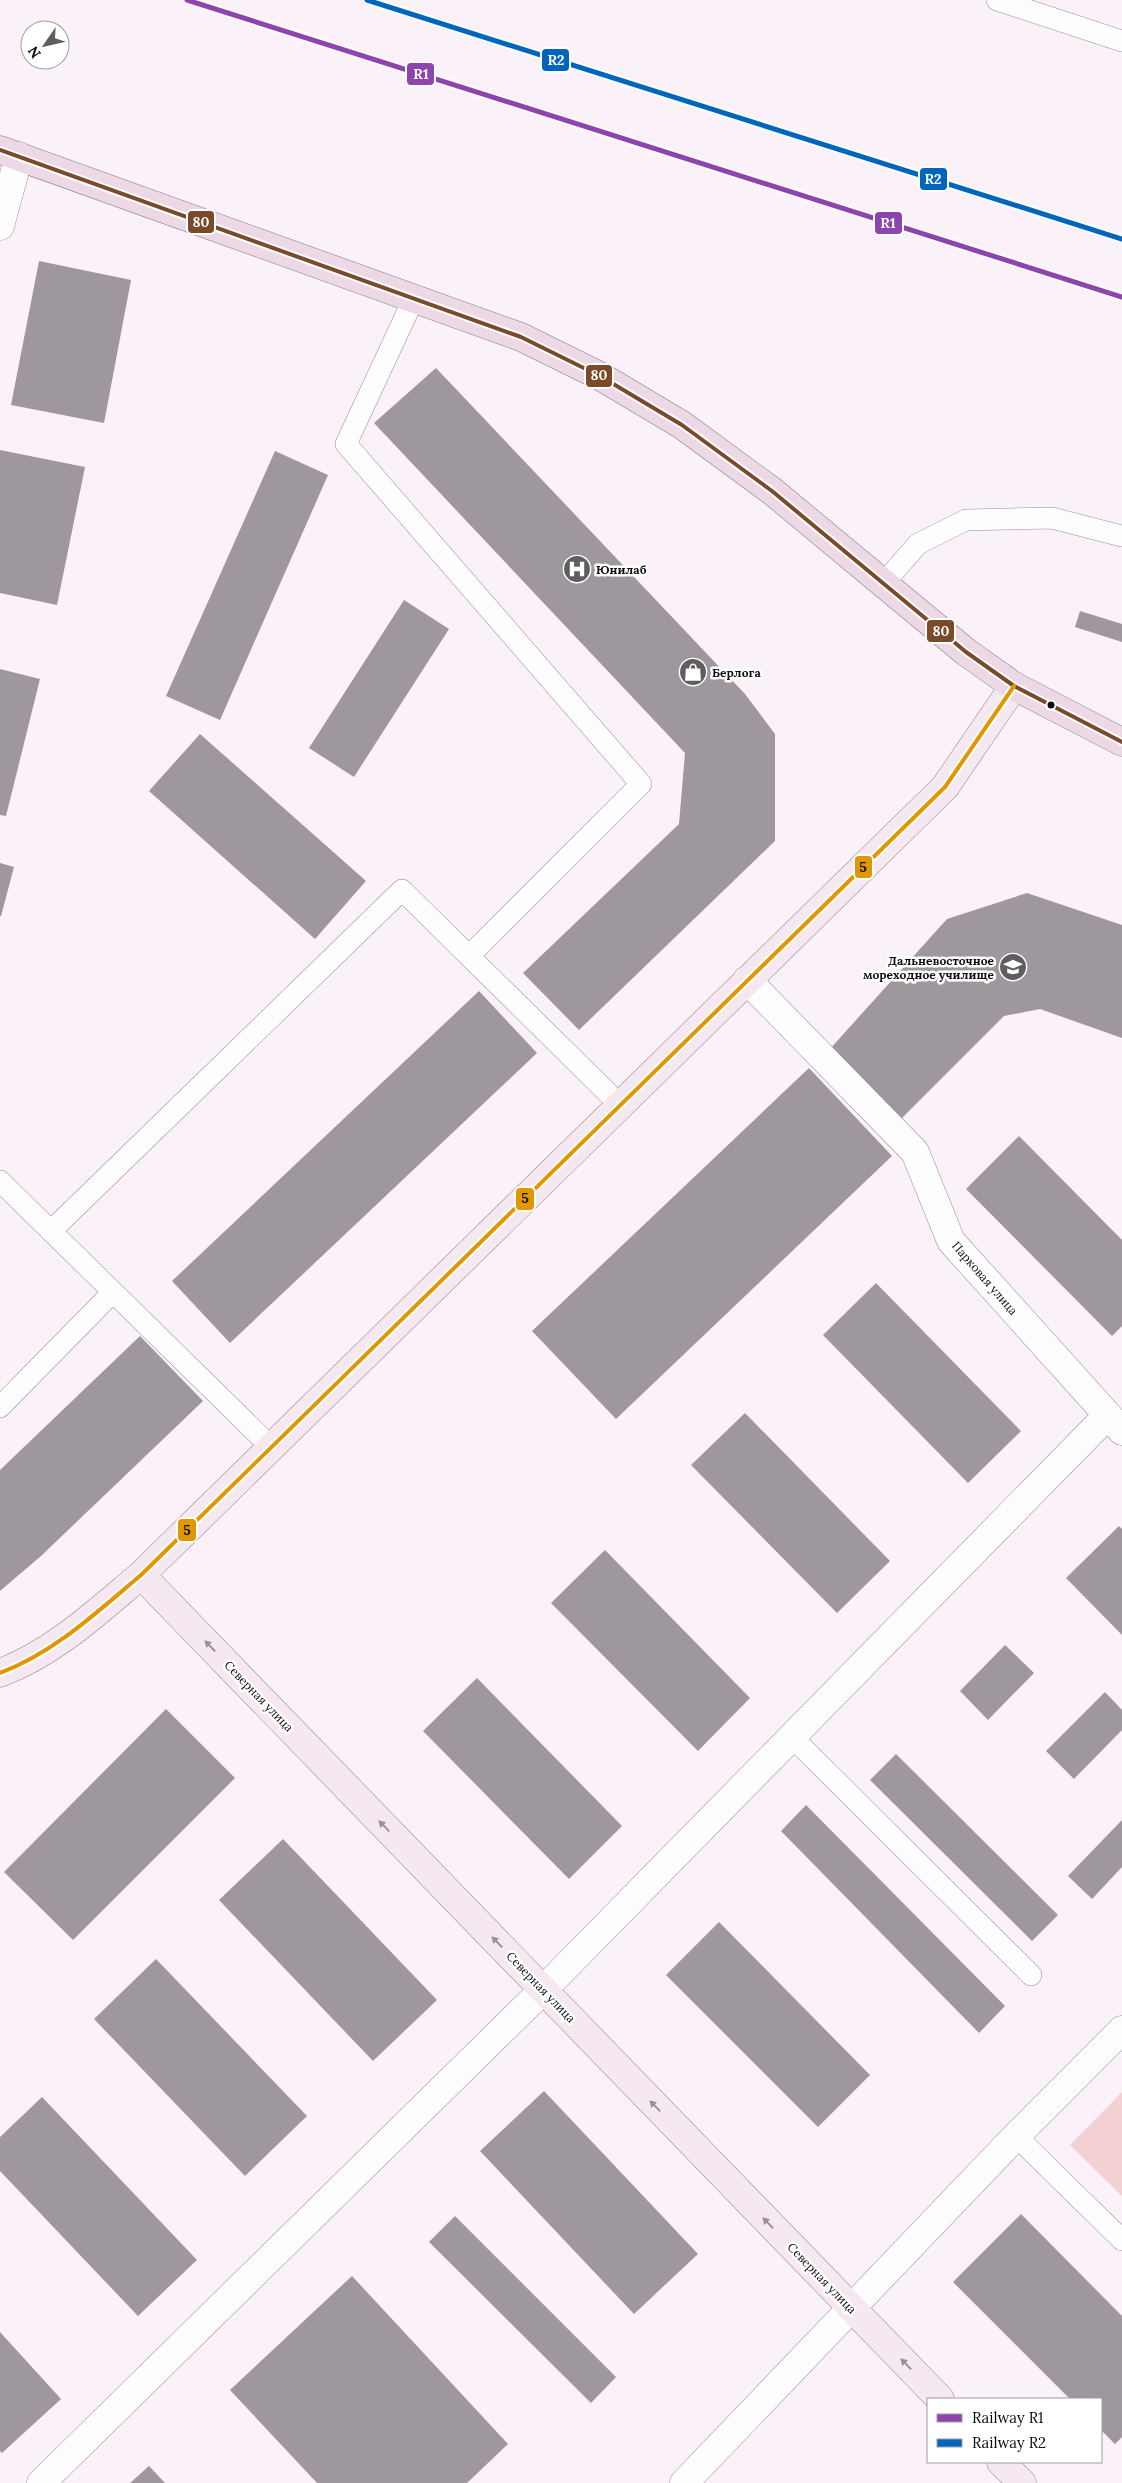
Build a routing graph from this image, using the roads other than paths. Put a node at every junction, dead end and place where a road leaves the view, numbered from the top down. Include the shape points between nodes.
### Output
1 (997, 0) edge
2 (1122, 41) edge
3 (9, 153) edge
4 (0, 226) edge
5 (414, 298) junction
6 (1122, 536) edge
7 (882, 585) junction
8 (1014, 686) junction
9 (1122, 742) edge
10 (469, 956) junction
11 (747, 980) junction
12 (620, 1105) junction
13 (0, 1181) edge
14 (51, 1231) junction
15 (113, 1292) junction
16 (0, 1407) edge
17 (1115, 1424) edge
18 (271, 1447) junction
19 (142, 1575) junction
20 (0, 1673) edge
21 (792, 1737) junction
22 (1031, 1975) dead end
23 (543, 1990) junction
24 (1122, 2030) edge
25 (1016, 2136) junction
26 (1122, 2240) edge
27 (851, 2308) junction
28 (939, 2398) edge
29 (1002, 2463) edge
30 (41, 2483) edge
31 (684, 2483) edge
32 (1022, 2483) edge

1 - 2 lane
3 - 4 street
3 - 5 main road
5 - 7 main road via 521,337 600,376 682,425 772,491
5 - 10 lane via 346,444 641,784
6 - 7 lane via 1052,518 966,520 918,544
7 - 8 main road
8 - 9 main road
8 - 11 main road via 945,787
10 - 12 lane
10 - 14 lane via 402,890
11 - 12 main road
11 - 17 street, Парковая улица via 915,1152 951,1241
12 - 18 main road
13 - 14 lane
14 - 15 lane
15 - 16 lane
15 - 18 lane
17 - 21 street
18 - 19 main road
19 - 20 main road via 76,1631 27,1663
23 -> 19 main road, Северная улица
21 - 22 lane
21 - 23 street
27 -> 23 main road, Северная улица
23 - 30 street
24 - 25 street
25 - 26 lane
25 - 27 street
28 -> 27 main road, Северная улица
27 - 31 street
29 - 32 main road

